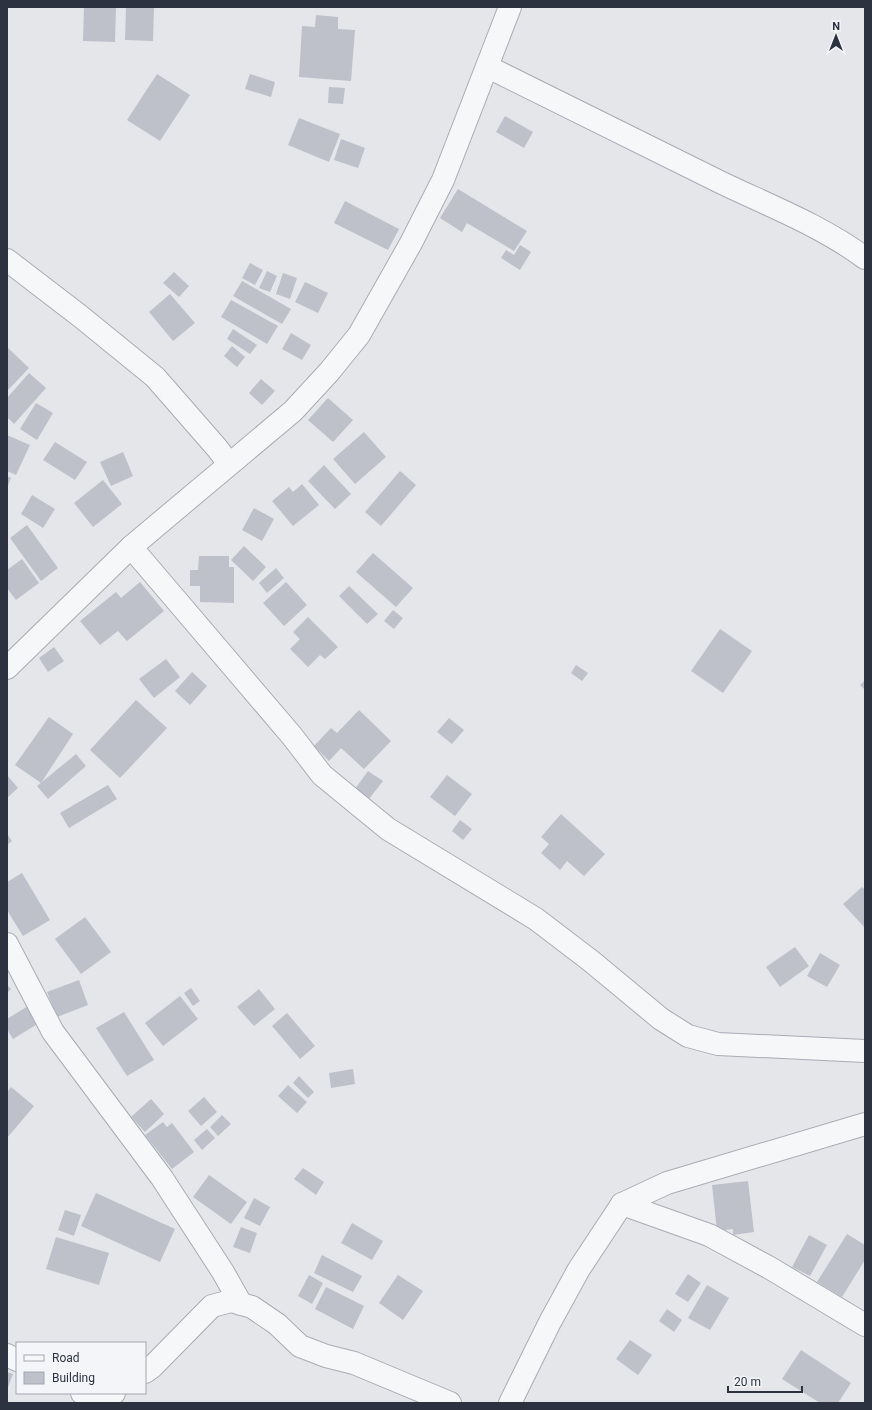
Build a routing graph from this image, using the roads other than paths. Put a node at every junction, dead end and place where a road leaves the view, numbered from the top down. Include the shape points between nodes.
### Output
1 (510, 7) edge
2 (488, 67) junction
3 (865, 258) edge
4 (7, 260) edge
5 (229, 464) junction
6 (131, 547) junction
7 (7, 668) edge
8 (7, 944) edge
9 (865, 1051) edge
10 (865, 1124) edge
11 (622, 1204) junction
12 (240, 1304) junction
13 (865, 1325) edge
14 (7, 1355) edge
15 (16, 1360) edge
16 (146, 1371) edge
17 (91, 1394) edge
18 (113, 1394) edge
19 (450, 1403) edge
20 (510, 1403) edge

1 - 2 street
2 - 3 street via 799,219
2 - 5 street via 443,180 359,335 293,411
4 - 5 street via 155,377
5 - 6 street
6 - 7 street
6 - 9 street via 287,730 322,775 388,828 536,919 661,1019 688,1036 718,1044
8 - 12 street via 53,1032 162,1178 223,1272
10 - 11 street via 667,1183
11 - 13 street via 709,1235
11 - 20 street via 579,1269
12 - 16 street via 231,1301 212,1306
12 - 19 street via 252,1307 277,1324 300,1346 354,1363
14 - 15 street
17 - 18 street

